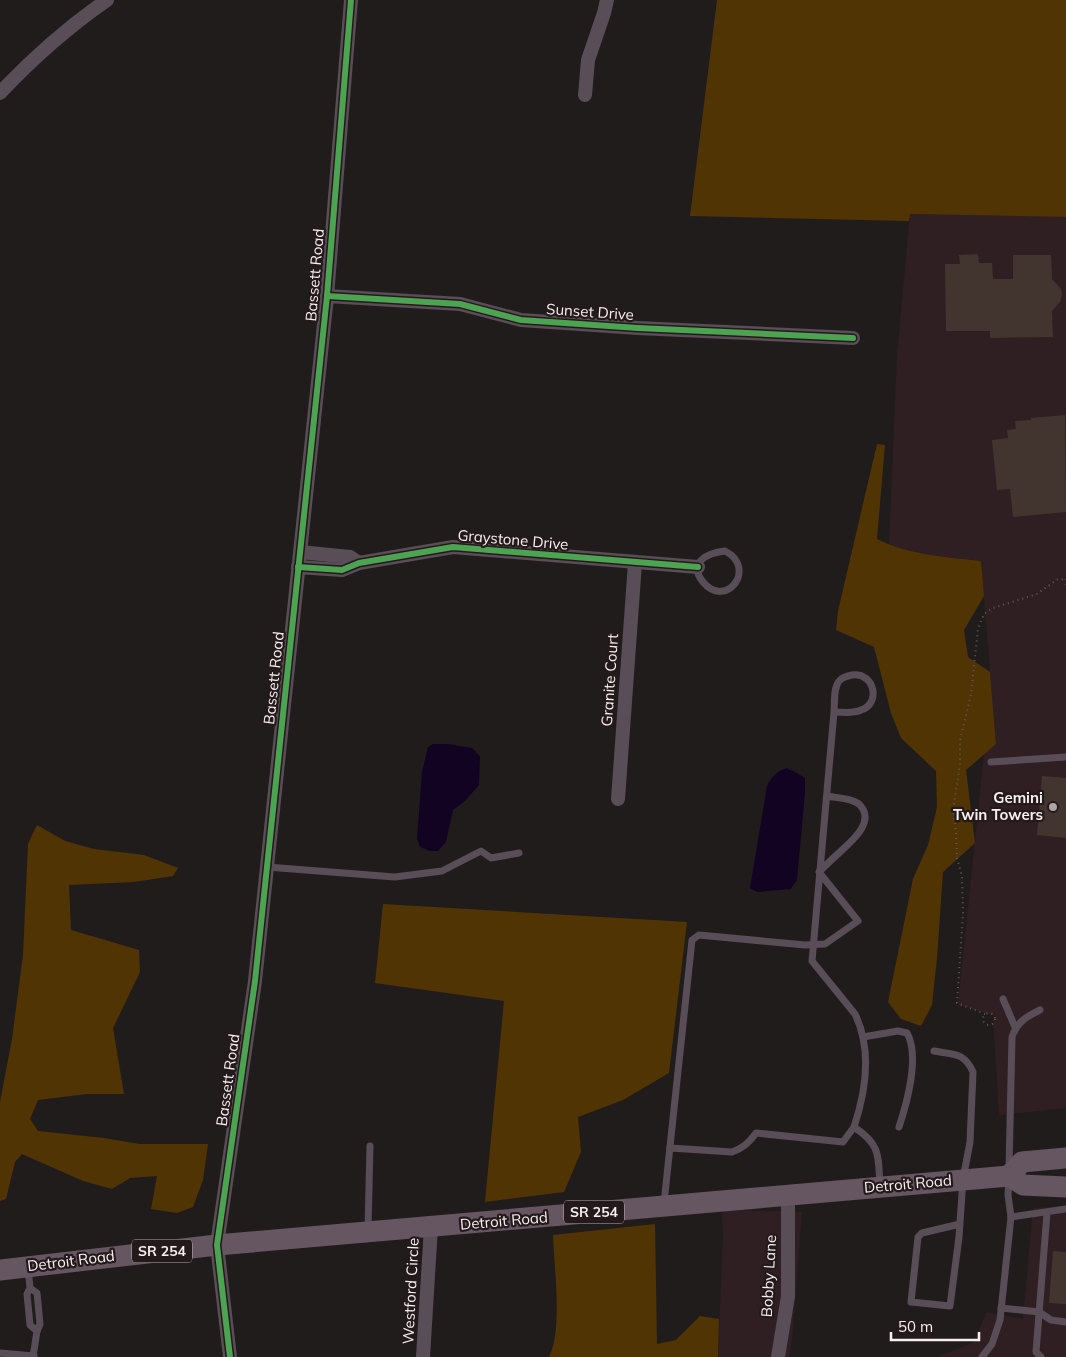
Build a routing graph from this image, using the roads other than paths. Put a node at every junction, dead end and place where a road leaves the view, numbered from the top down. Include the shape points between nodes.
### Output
1 (107, 0) edge
2 (352, 0) edge
3 (607, 0) edge
4 (0, 93) edge
5 (586, 95) dead end
6 (326, 296) junction
7 (853, 338) dead end
8 (300, 552) junction
9 (359, 563) junction
10 (635, 563) junction
11 (298, 567) junction
12 (698, 568) junction
13 (834, 712) junction
14 (1066, 756) edge
15 (991, 762) dead end
16 (827, 796) junction
17 (618, 799) dead end
18 (519, 852) dead end
19 (267, 867) junction
20 (819, 872) junction
21 (813, 945) junction
22 (1003, 999) dead end
23 (1040, 1010) dead end
24 (1015, 1027) junction
25 (863, 1037) junction
26 (934, 1051) dead end
27 (854, 1127) junction
28 (899, 1127) dead end
29 (370, 1146) dead end
30 (670, 1148) junction
31 (1066, 1158) edge
32 (1009, 1176) junction
33 (964, 1180) junction
34 (880, 1186) junction
35 (1066, 1187) edge
36 (788, 1195) junction
37 (663, 1206) junction
38 (1066, 1209) edge
39 (1047, 1213) junction
40 (1011, 1217) junction
41 (960, 1224) junction
42 (431, 1227) junction
43 (368, 1232) junction
44 (217, 1245) junction
45 (27, 1266) junction
46 (0, 1270) edge
47 (1001, 1308) junction
48 (1039, 1312) junction
49 (1066, 1322) edge
50 (0, 1353) edge
51 (986, 1355) edge
52 (34, 1356) edge
53 (230, 1357) edge
54 (423, 1357) edge
55 (778, 1357) edge
56 (1041, 1357) edge

1 - 4 street via 77,21
2 - 6 street, Bassett Road
3 - 5 street via 588,60
6 - 7 street, Sunset Drive via 460,304 521,320
6 - 8 street, Bassett Road
8 - 9 street, Graystone Drive via 350,557
8 - 11 street, Bassett Road
9 - 10 street, Graystone Drive via 453,547
9 - 11 street, Graystone Drive via 342,570
10 - 12 street, Graystone Drive
10 - 17 street, Granite Court
11 - 19 street, Bassett Road
12 - 12 lane via 699,578 713,590 725,592 734,586 739,575 739,564 725,551 712,552 702,559
13 - 13 lane via 864,710 872,698 870,681 856,675 839,681
13 - 16 lane
14 - 15 lane
16 - 20 lane
16 - 20 lane via 852,800 860,805 865,815 856,837
18 - 19 lane via 491,858 481,851 442,871 394,877
19 - 44 street, Bassett Road via 255,981
20 - 21 lane
20 - 21 lane via 858,921 825,944
21 - 25 lane via 812,961 855,1014
21 - 30 lane via 699,934 692,940
22 - 24 lane
23 - 24 lane via 1028,1015
24 - 32 lane via 1012,1037
25 - 27 lane via 866,1073
25 - 28 lane via 898,1030 907,1033 911,1040 907,1100
26 - 33 lane via 963,1057 973,1072 970,1142
27 - 30 lane via 843,1142 756,1133 745,1146 732,1152
27 - 34 lane via 873,1142 878,1156
29 - 43 lane
30 - 37 lane
31 - 32 main road via 1022,1162
32 - 33 main road, Detroit Road / SR 254
32 - 35 main road, Detroit Road / SR 254 via 1023,1185
32 - 40 lane
33 - 34 main road, Detroit Road / SR 254
33 - 41 lane
34 - 36 main road, Detroit Road / SR 254
36 - 37 main road, Detroit Road / SR 254
36 - 55 street, Bobby Lane via 788,1296
37 - 42 main road, Detroit Road / SR 254
38 - 39 lane
39 - 40 lane
39 - 48 lane
40 - 47 lane
41 - 41 lane via 922,1233 918,1237 910,1302 950,1306
42 - 43 main road, Detroit Road / SR 254
42 - 54 street, Westford Circle
43 - 44 main road, Detroit Road / SR 254
44 - 45 main road, Detroit Road / SR 254
44 - 53 street, Bassett Road
45 - 46 main road, Detroit Road / SR 254
45 - 52 lane via 30,1325 37,1331
47 - 48 lane
47 - 51 lane via 997,1333
48 - 49 lane via 1051,1320
48 - 56 lane via 1036,1352
50 - 52 lane

